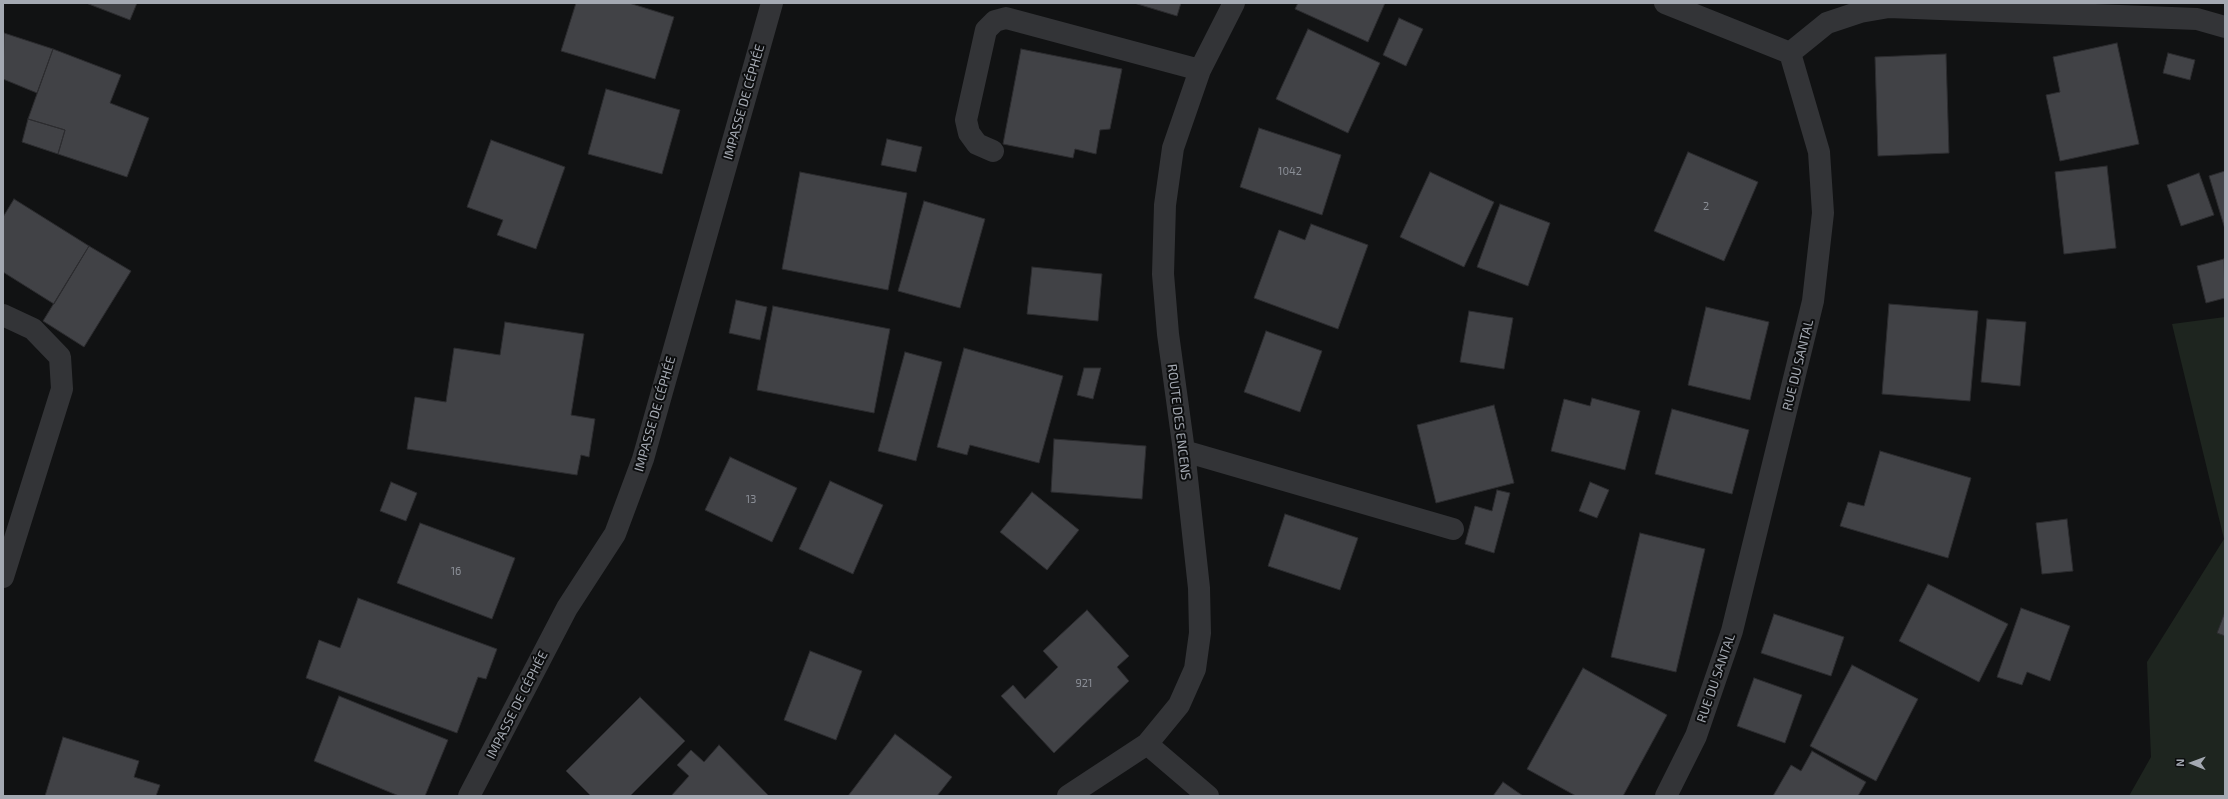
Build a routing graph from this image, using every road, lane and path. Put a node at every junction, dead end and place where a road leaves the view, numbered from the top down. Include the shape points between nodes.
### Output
1 (772, 3) edge
2 (1234, 3) edge
3 (1665, 3) edge
4 (2225, 27) edge
5 (1790, 53) junction
6 (1200, 70) junction
7 (992, 151) dead end
8 (3, 315) edge
9 (1184, 451) junction
10 (1453, 529) dead end
11 (3, 577) edge
12 (1147, 744) junction
13 (469, 796) edge
14 (1068, 796) edge
15 (1208, 796) edge
16 (1666, 796) edge

1 - 13 street, IMPASSE DE CÉPHÉE via 643,459 618,527 567,608
2 - 6 street, ROUTE DES ENCENS
3 - 5 street
4 - 5 street via 2197,19 1889,7 1860,12 1827,23
5 - 16 street, RUE DU SANTAL via 1819,152 1823,213 1813,301 1732,631 1696,736
6 - 7 street via 1006,18 995,21 986,30 966,120 969,133 977,144
6 - 9 street, ROUTE DES ENCENS via 1173,148 1165,205 1164,274 1168,334
8 - 11 street via 33,329 60,357 62,389
9 - 10 street
9 - 12 street, ROUTE DES ENCENS via 1199,588 1200,633 1195,669 1179,705
12 - 14 street, ROUTE DES ENCENS
12 - 15 street

